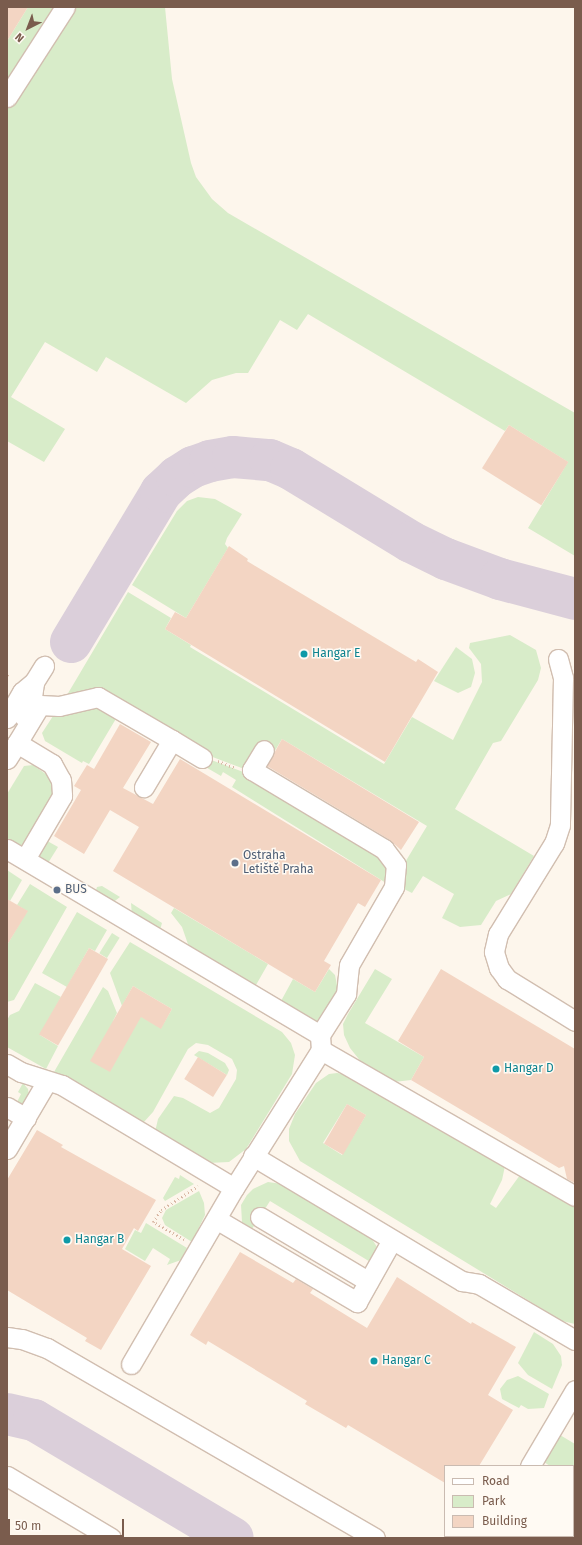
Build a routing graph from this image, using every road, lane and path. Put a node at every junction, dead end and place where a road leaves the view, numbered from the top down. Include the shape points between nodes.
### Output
1 (65, 7) edge
2 (7, 97) edge
3 (558, 659) dead end
4 (7, 718) edge
5 (172, 740) junction
6 (12, 741) edge
7 (264, 750) dead end
8 (202, 758) joint
9 (7, 759) edge
10 (252, 770) junction
11 (144, 787) dead end
12 (7, 849) edge
13 (25, 859) junction
14 (575, 1021) edge
15 (320, 1043) junction
16 (7, 1064) edge
17 (47, 1081) junction
18 (7, 1107) edge
19 (26, 1118) junction
20 (7, 1149) edge
21 (253, 1156) junction
22 (214, 1176) junction
23 (234, 1188) junction
24 (575, 1196) edge
25 (260, 1217) dead end
26 (216, 1219) junction
27 (392, 1240) junction
28 (198, 1249) junction
29 (368, 1281) junction
30 (7, 1337) edge
31 (575, 1340) edge
32 (131, 1364) dead end
33 (575, 1390) edge
34 (531, 1465) edge
35 (7, 1476) edge
36 (111, 1538) edge
37 (375, 1538) edge

1 - 2 lane
3 - 14 lane via 563,678 560,825 554,843 498,934 494,952 498,968 506,979
4 - 6 lane via 22,692 39,674 32,697
5 - 6 lane via 98,697 59,706 40,704
5 - 8 lane
5 - 11 lane
6 - 9 lane
6 - 13 lane via 52,764 61,780 62,796
7 - 10 lane
8 - 10 path via 205,756 246,772
10 - 15 lane via 378,844 390,854 396,865 394,887 349,965 346,994
12 - 13 lane
13 - 15 lane
15 - 21 lane
15 - 24 lane
16 - 17 lane
17 - 19 lane
17 - 22 lane via 62,1085
18 - 19 lane
19 - 20 lane
21 - 23 lane
21 - 27 lane
22 - 23 lane
22 - 28 path via 160,1210 153,1222
23 - 26 lane
25 - 29 lane
26 - 28 lane
26 - 29 lane via 357,1302
27 - 29 lane
27 - 31 lane via 462,1281 479,1284
28 - 32 lane
30 - 37 lane via 22,1339 47,1348
33 - 34 lane
35 - 36 lane

